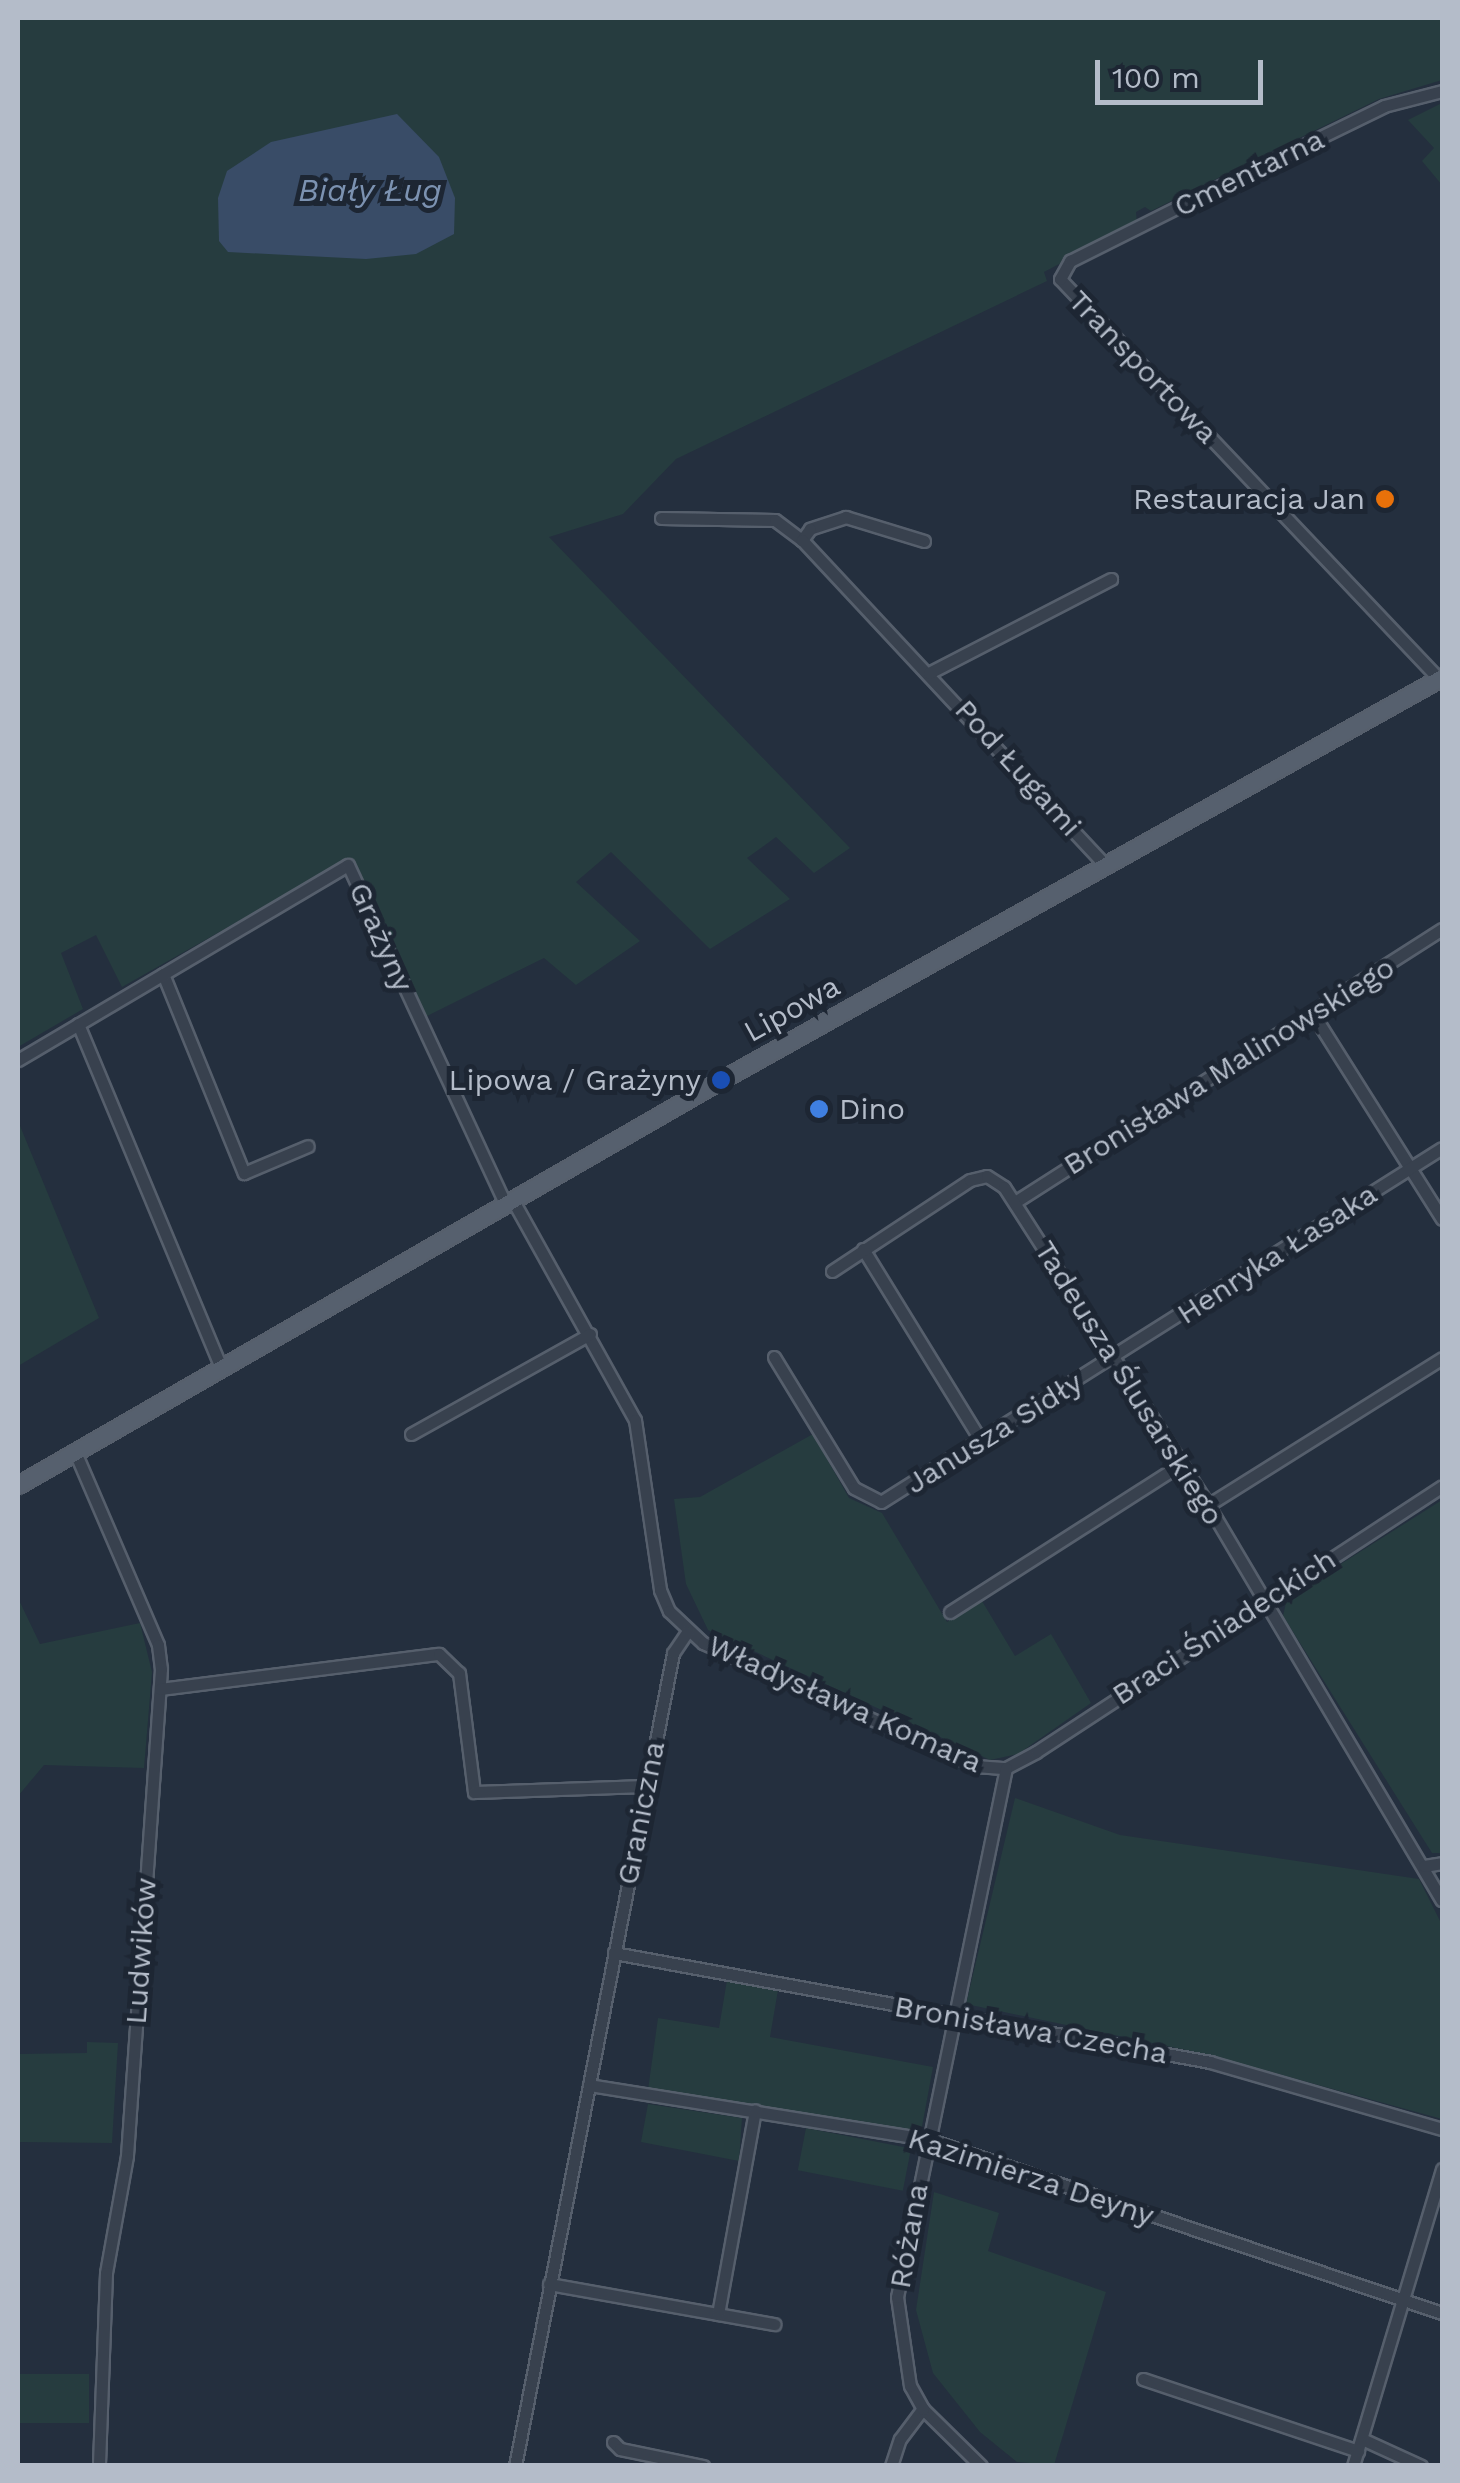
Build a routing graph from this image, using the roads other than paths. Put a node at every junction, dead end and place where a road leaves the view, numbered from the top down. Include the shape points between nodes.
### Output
1 (1442, 91) edge
2 (1062, 270) joint
3 (662, 518) dead end
4 (802, 540) junction
5 (924, 540) dead end
6 (1110, 579) dead end
7 (929, 673) junction
8 (1441, 678) edge
9 (1105, 865) junction
10 (1442, 930) edge
11 (164, 974) junction
12 (1313, 1014) junction
13 (78, 1024) junction
14 (18, 1060) edge
15 (308, 1146) dead end
16 (1442, 1148) edge
17 (1410, 1169) junction
18 (508, 1201) junction
19 (1015, 1202) junction
20 (1442, 1218) edge
21 (863, 1249) junction
22 (832, 1271) dead end
23 (590, 1334) junction
24 (774, 1357) dead end
25 (1442, 1358) edge
26 (1111, 1360) junction
27 (221, 1368) junction
28 (411, 1434) dead end
29 (981, 1441) junction
30 (75, 1452) junction
31 (1181, 1464) junction
32 (18, 1485) edge
33 (1442, 1486) edge
34 (1208, 1504) junction
35 (1264, 1598) junction
36 (950, 1612) dead end
37 (687, 1632) junction
38 (160, 1689) junction
39 (1006, 1768) junction
40 (646, 1786) junction
41 (1442, 1863) edge
42 (1424, 1866) junction
43 (1442, 1900) edge
44 (614, 1952) junction
45 (951, 2015) junction
46 (589, 2085) junction
47 (755, 2110) junction
48 (1442, 2129) edge
49 (927, 2139) junction
50 (1442, 2169) edge
51 (549, 2284) junction
52 (1403, 2302) junction
53 (1442, 2313) edge
54 (718, 2314) junction
55 (774, 2324) dead end
56 (1143, 2379) dead end
57 (924, 2408) junction
58 (612, 2442) dead end
59 (1360, 2445) junction
60 (98, 2466) edge
61 (514, 2466) edge
62 (704, 2466) edge
63 (891, 2466) edge
64 (980, 2466) edge
65 (1354, 2466) edge
66 (1421, 2466) edge

1 - 2 street, Cmentarna via 1384,106
2 - 8 street, Transportowa via 1067,290
3 - 4 street, Pod Ługami via 775,520
4 - 5 street via 810,529 846,517
4 - 7 street, Pod Ługami
6 - 7 street, Pod Ługami
7 - 9 street, Pod Ługami
8 - 9 main road, Lipowa
9 - 18 main road, Lipowa
10 - 12 street, Bronisława Malinowskiego
11 - 13 street, Grażyny
11 - 15 street via 244,1173
11 - 18 street, Grażyny via 348,865
12 - 17 street
12 - 19 street, Bronisława Malinowskiego
13 - 14 street, Grażyny
13 - 27 street
16 - 17 street, Henryka Łasaka
17 - 20 street
17 - 26 street, Henryka Łasaka
18 - 23 street
18 - 27 main road, Lipowa
19 - 21 street, Tadeusza Ślusarskiego via 987,1176
19 - 26 street, Tadeusza Ślusarskiego
21 - 22 street
21 - 29 street
23 - 28 street
23 - 37 street via 635,1420 660,1590
24 - 29 street, Janusza Sidły via 866,1500 888,1499
25 - 34 street
26 - 29 street, Janusza Sidły
26 - 31 street, Tadeusza Ślusarskiego
27 - 30 main road, Lipowa
30 - 32 main road, Lipowa
30 - 38 street, Ludwików via 158,1645
31 - 34 street, Tadeusza Ślusarskiego
31 - 36 street
33 - 35 street, Braci Śniadeckich
34 - 35 street, Tadeusza Ślusarskiego
35 - 39 street, Braci Śniadeckich
35 - 42 street, Tadeusza Ślusarskiego
37 - 39 street, Władysława Komara via 962,1760
37 - 40 street, Graniczna via 672,1654
38 - 40 street via 439,1654 459,1672 474,1792
38 - 60 street, Ludwików via 127,2156 106,2273
39 - 45 street, Różana
40 - 44 street, Graniczna
41 - 42 street
42 - 43 street, Tadeusza Ślusarskiego
44 - 45 street, Bronisława Czecha
44 - 46 street, Graniczna
45 - 48 street, Bronisława Czecha via 1210,2062
45 - 49 street, Różana
46 - 47 street, Kazimierza Deyny
46 - 51 street, Graniczna
47 - 49 street, Kazimierza Deyny
47 - 54 street
49 - 52 street, Kazimierza Deyny
49 - 57 street, Różana via 897,2297 904,2366
50 - 52 street
51 - 54 street
51 - 61 street, Graniczna
52 - 53 street, Kazimierza Deyny
52 - 59 street
54 - 55 street
56 - 59 street
57 - 63 street via 900,2438
57 - 64 street, Różana
58 - 62 street
59 - 65 street
59 - 66 street

